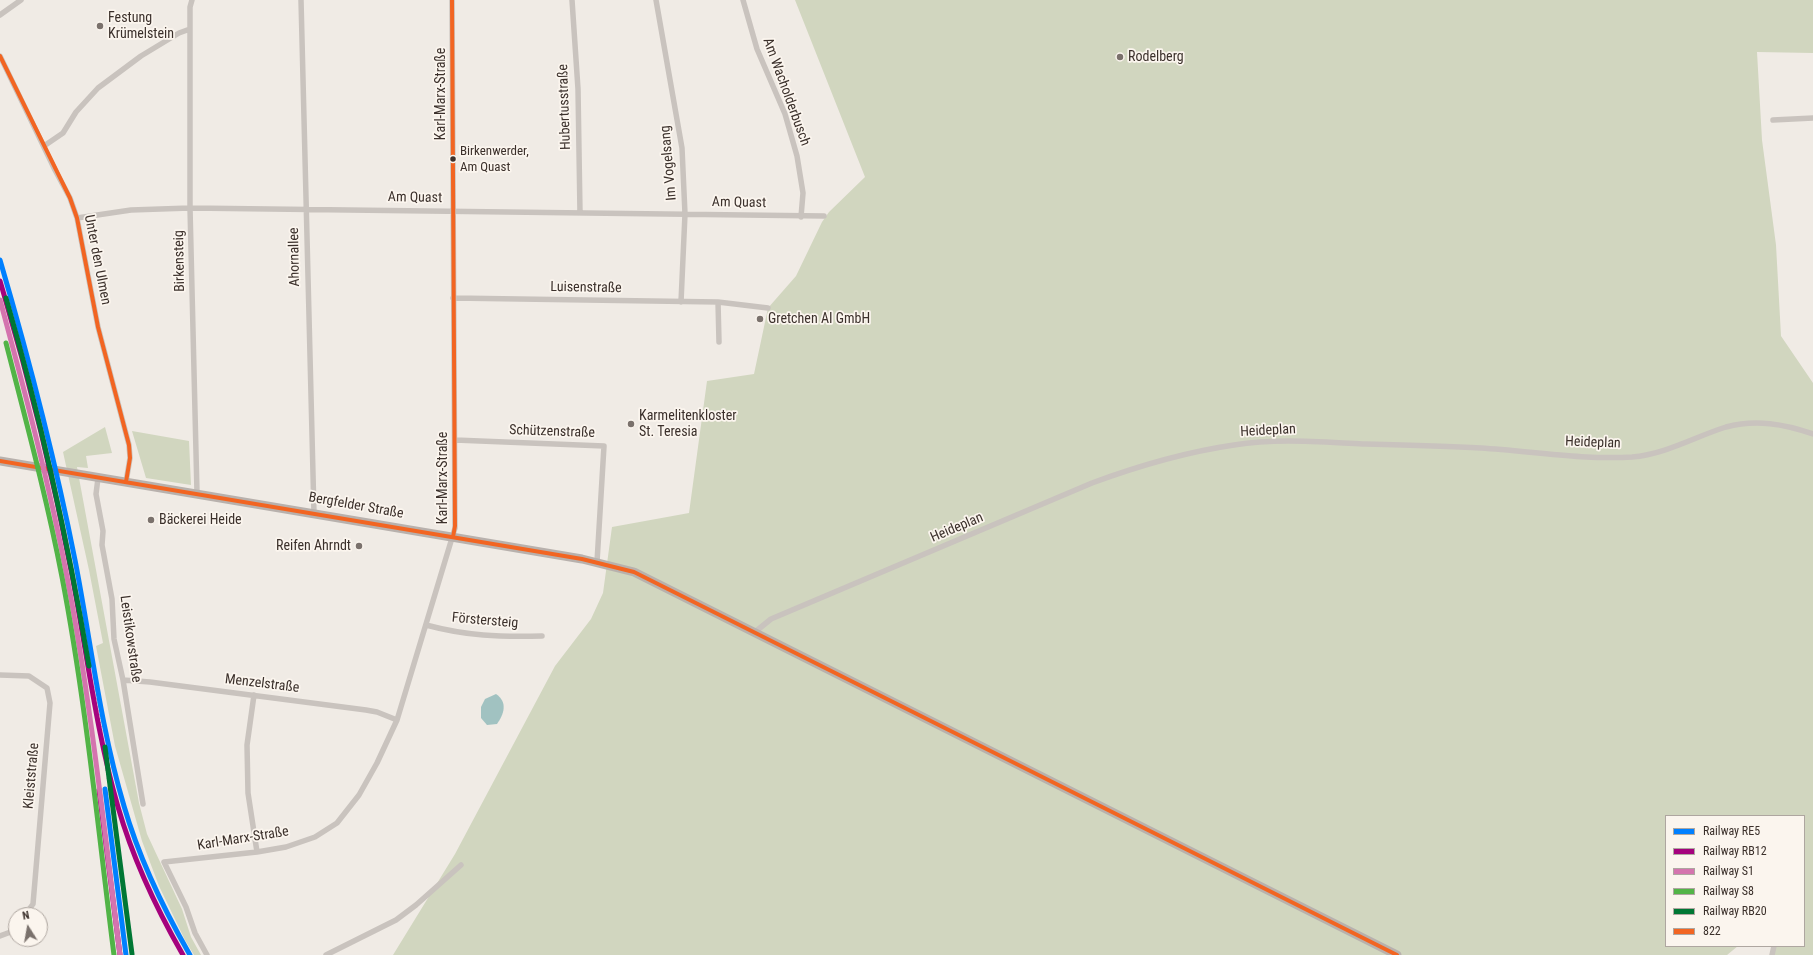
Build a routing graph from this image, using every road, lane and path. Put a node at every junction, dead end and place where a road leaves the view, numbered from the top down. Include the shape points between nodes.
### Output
1 (21, 0) edge
2 (192, 0) edge
3 (301, 0) edge
4 (452, 0) edge
5 (572, 0) edge
6 (656, 0) edge
7 (743, 0) edge
8 (0, 15) edge
9 (190, 29) junction
10 (0, 56) edge
11 (1813, 118) edge
12 (1773, 120) dead end
13 (44, 146) junction
14 (190, 208) junction
15 (306, 209) junction
16 (454, 211) junction
17 (580, 213) junction
18 (685, 214) junction
19 (824, 216) dead end
20 (801, 217) junction
21 (78, 218) junction
22 (454, 298) junction
23 (680, 302) junction
24 (718, 302) junction
25 (768, 308) dead end
26 (719, 342) dead end
27 (1813, 434) edge
28 (455, 440) junction
29 (0, 461) edge
30 (98, 478) junction
31 (126, 482) junction
32 (197, 493) junction
33 (314, 513) junction
34 (453, 537) junction
35 (597, 562) junction
36 (426, 625) junction
37 (754, 632) junction
38 (542, 636) dead end
39 (0, 675) edge
40 (124, 680) junction
41 (254, 695) junction
42 (396, 720) junction
43 (143, 804) dead end
44 (257, 852) junction
45 (461, 865) dead end
46 (31, 907) edge
47 (207, 955) edge
48 (326, 955) edge
49 (1397, 955) edge

1 - 8 street
2 - 9 street, Birkensteig
3 - 15 street, Ahornallee
4 - 16 street, Karl-Marx-Straße
5 - 17 street, Hubertusstraße via 578,89
6 - 18 street, Im Vogelsang via 682,148
7 - 20 street, Am Wacholderbusch via 757,50 785,114 797,156 803,193
9 - 13 street via 141,56 98,88 76,112 63,133
9 - 14 street, Birkensteig
10 - 13 street, Unter den Ulmen
11 - 12 street
13 - 21 street, Unter den Ulmen
14 - 15 street, Am Quast
14 - 21 street, Am Quast via 131,210
14 - 32 street, Birkensteig
15 - 16 street, Am Quast
15 - 33 street, Ahornallee
16 - 17 street, Am Quast
16 - 22 street, Karl-Marx-Straße
17 - 18 street, Am Quast
18 - 20 street, Am Quast
18 - 23 street, Im Vogelsang
19 - 20 street, Am Quast
21 - 31 street, Unter den Ulmen via 98,327 129,445 130,458
22 - 23 street, Luisenstraße
22 - 28 street, Karl-Marx-Straße
23 - 24 street, Luisenstraße
24 - 25 street, Luisenstraße
24 - 26 street
27 - 37 street, Heideplan via 1789,426 1745,424 1715,431 1656,453 1626,457 1301,441 1265,442 1207,450 1092,482 771,619
28 - 34 street, Karl-Marx-Straße
28 - 35 street, Schützenstraße via 604,446
29 - 30 main road, Bergfelder Straße
30 - 31 main road, Bergfelder Straße
30 - 40 street, Leistikowstraße via 96,494 112,599 114,639
31 - 32 main road, Bergfelder Straße
32 - 33 main road, Bergfelder Straße
33 - 34 main road, Bergfelder Straße
34 - 35 main road, Bergfelder Straße
34 - 36 street, Karl-Marx-Straße
35 - 37 main road, Bergfelder Straße via 628,569 647,577
36 - 38 street, Förstersteig via 456,633 484,636
36 - 42 street, Karl-Marx-Straße
37 - 49 main road, Bergfelder Straße
39 - 46 street, Kleiststraße via 29,676 47,688 50,703
40 - 41 street, Menzelstraße
40 - 43 street, Leistikowstraße
41 - 42 street, Menzelstraße via 366,710
41 - 44 street via 247,745 248,793
42 - 44 street, Karl-Marx-Straße via 377,763 359,794 337,823 315,837 286,847
44 - 47 street, Karl-Marx-Straße via 164,862
45 - 48 street via 396,920

